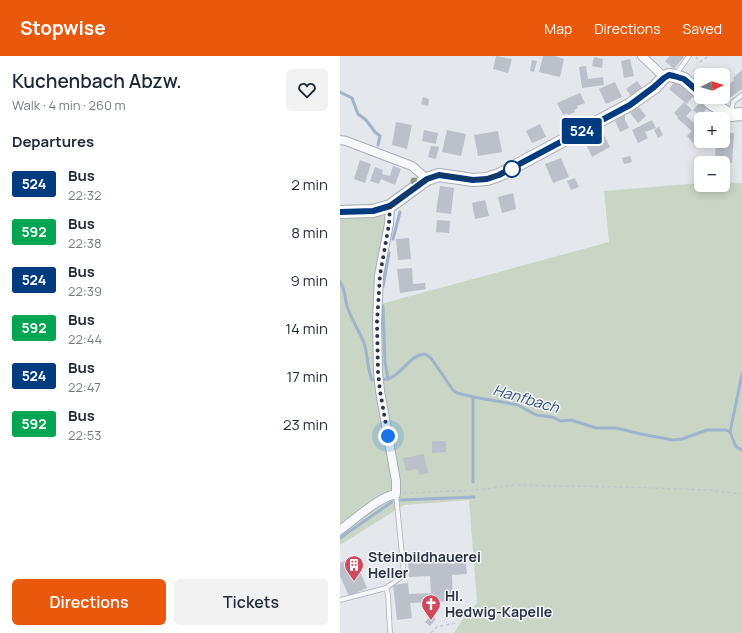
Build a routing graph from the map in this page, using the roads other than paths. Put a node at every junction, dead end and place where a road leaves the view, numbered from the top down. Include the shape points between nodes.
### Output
1 (642, 56) edge
2 (689, 56) edge
3 (669, 76) junction
4 (694, 88) edge
5 (742, 95) edge
6 (712, 104) edge
7 (737, 115) edge
8 (340, 140) edge
9 (427, 179) junction
10 (390, 206) junction
11 (340, 212) edge
12 (396, 494) junction
13 (340, 530) edge
14 (386, 588) junction
15 (340, 600) edge
16 (390, 633) edge

1 - 3 street
2 - 3 lane
3 - 4 main road via 684,79
3 - 9 main road via 630,105 499,175 473,180 439,175
5 - 7 lane via 733,102
6 - 7 main road
8 - 9 street via 412,166
9 - 10 main road
10 - 11 main road via 373,211
10 - 12 street via 380,275 377,322 378,372
12 - 13 street via 381,500
12 - 14 lane via 404,575
14 - 15 lane
14 - 16 lane

